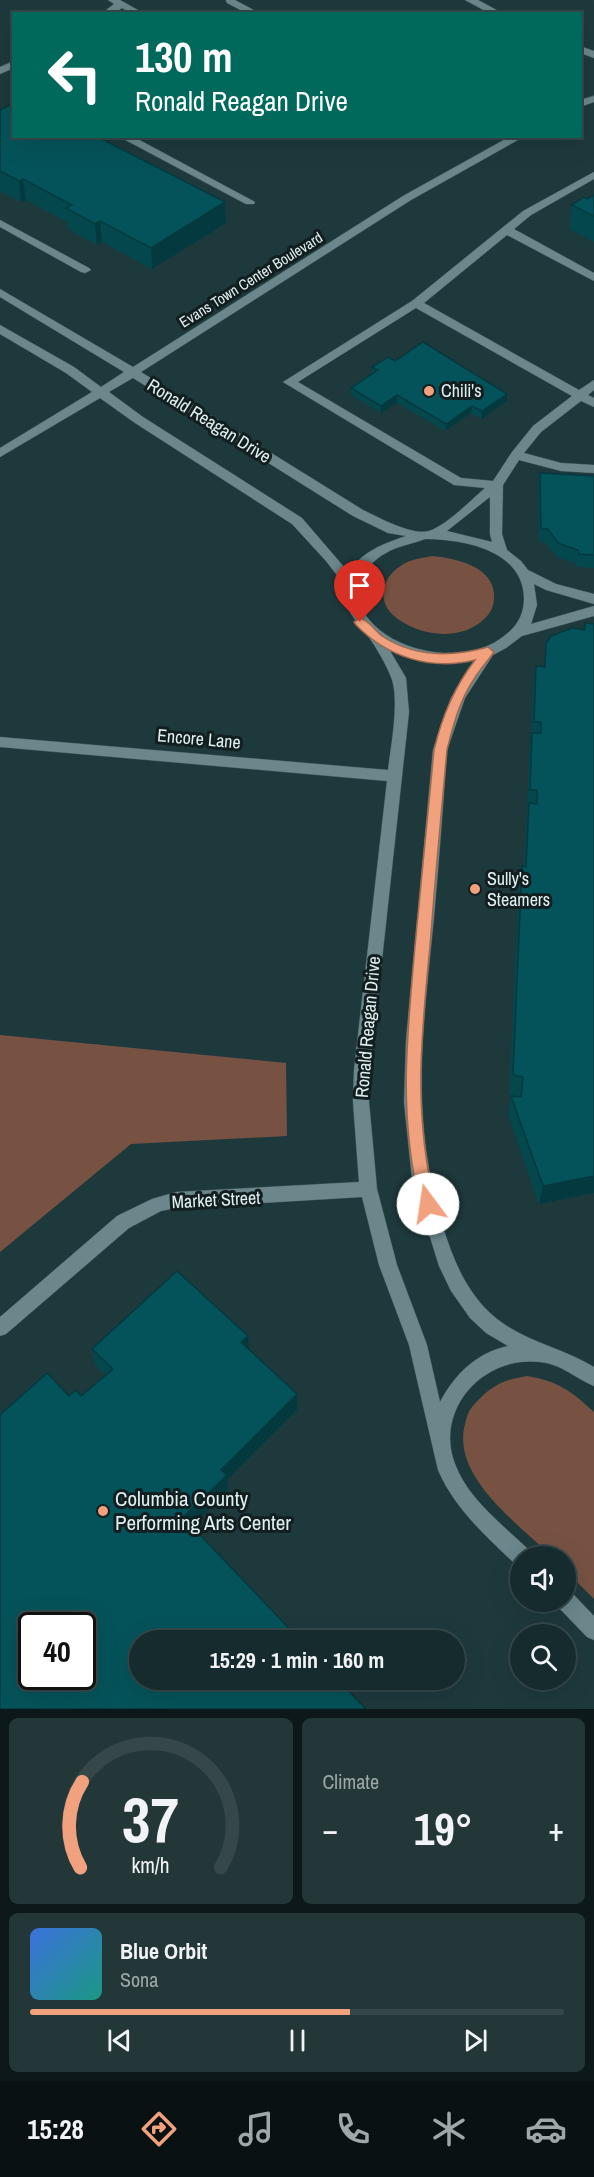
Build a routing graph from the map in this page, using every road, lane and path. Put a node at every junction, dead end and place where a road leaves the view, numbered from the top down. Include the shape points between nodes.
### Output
1 (232, 0) edge
2 (470, 0) edge
3 (117, 2) edge
4 (137, 12) edge
5 (253, 12) edge
6 (496, 12) edge
7 (127, 138) edge
8 (516, 138) edge
9 (594, 175) edge
10 (250, 202) dead end
11 (0, 223) edge
12 (505, 229) junction
13 (85, 270) dead end
14 (594, 278) edge
15 (0, 292) edge
16 (416, 303) junction
17 (0, 329) edge
18 (132, 373) junction
19 (594, 384) edge
20 (101, 392) junction
21 (578, 395) junction
22 (594, 403) edge
23 (0, 453) edge
24 (516, 455) junction
25 (594, 470) edge
26 (496, 485) junction
27 (428, 534) junction
28 (502, 553) junction
29 (522, 573) junction
30 (351, 585) junction
31 (594, 599) edge
32 (594, 611) edge
33 (518, 632) junction
34 (376, 638) junction
35 (488, 652) junction
36 (0, 742) edge
37 (395, 776) junction
38 (368, 1189) junction
39 (0, 1328) edge
40 (539, 1353) junction
41 (594, 1377) edge
42 (441, 1448) junction
43 (511, 1546) edge
44 (576, 1611) edge
45 (594, 1630) edge

1 - 5 street
2 - 6 street
3 - 4 street
7 - 10 street
8 - 18 street, Evans Town Center Boulevard via 407,198
9 - 12 street
11 - 13 street
12 - 14 street
12 - 16 street
15 - 18 street, Ronald Reagan Drive
16 - 21 street
16 - 26 street via 289,382 458,482
17 - 20 street, Ronald Reagan Drive
18 - 20 street, Evans Town Center Boulevard
18 - 27 street, Ronald Reagan Drive via 366,518 393,530
19 - 21 street
20 - 23 street, Evans Town Center Boulevard
20 - 30 street, Ronald Reagan Drive via 297,521
21 - 22 street
21 - 24 street via 537,429
24 - 25 street via 561,467
24 - 26 street
26 - 27 street via 454,521
26 - 28 street via 496,534
27 - 28 street, Ronald Reagan Drive via 470,539
27 - 30 street, Ronald Reagan Drive via 398,540 375,551 359,567
28 - 29 street, Ronald Reagan Drive
29 - 31 street via 551,587
29 - 33 street, Ronald Reagan Drive via 531,603 528,618
30 - 34 street, Ronald Reagan Drive via 352,604 360,622
32 - 33 street
33 - 35 street, Ronald Reagan Drive
34 - 35 street, Ronald Reagan Drive via 418,656 466,658
34 - 37 street, Ronald Reagan Drive via 399,678 402,695
35 - 40 street, Ronald Reagan Drive via 456,700 440,750 412,1057 414,1124 428,1204 456,1281 469,1303 502,1336
36 - 37 street, Encore Lane
37 - 38 street, Ronald Reagan Drive via 362,1070
38 - 39 street, Market Street via 158,1204 123,1222
38 - 42 street, Ronald Reagan Drive via 388,1265 418,1345
40 - 41 street, Ronald Reagan Drive via 567,1360
40 - 42 street, Ronald Reagan Drive via 511,1353 470,1374 453,1394 441,1422
42 - 43 street, Ronald Reagan Drive via 452,1479 470,1505
44 - 45 street

